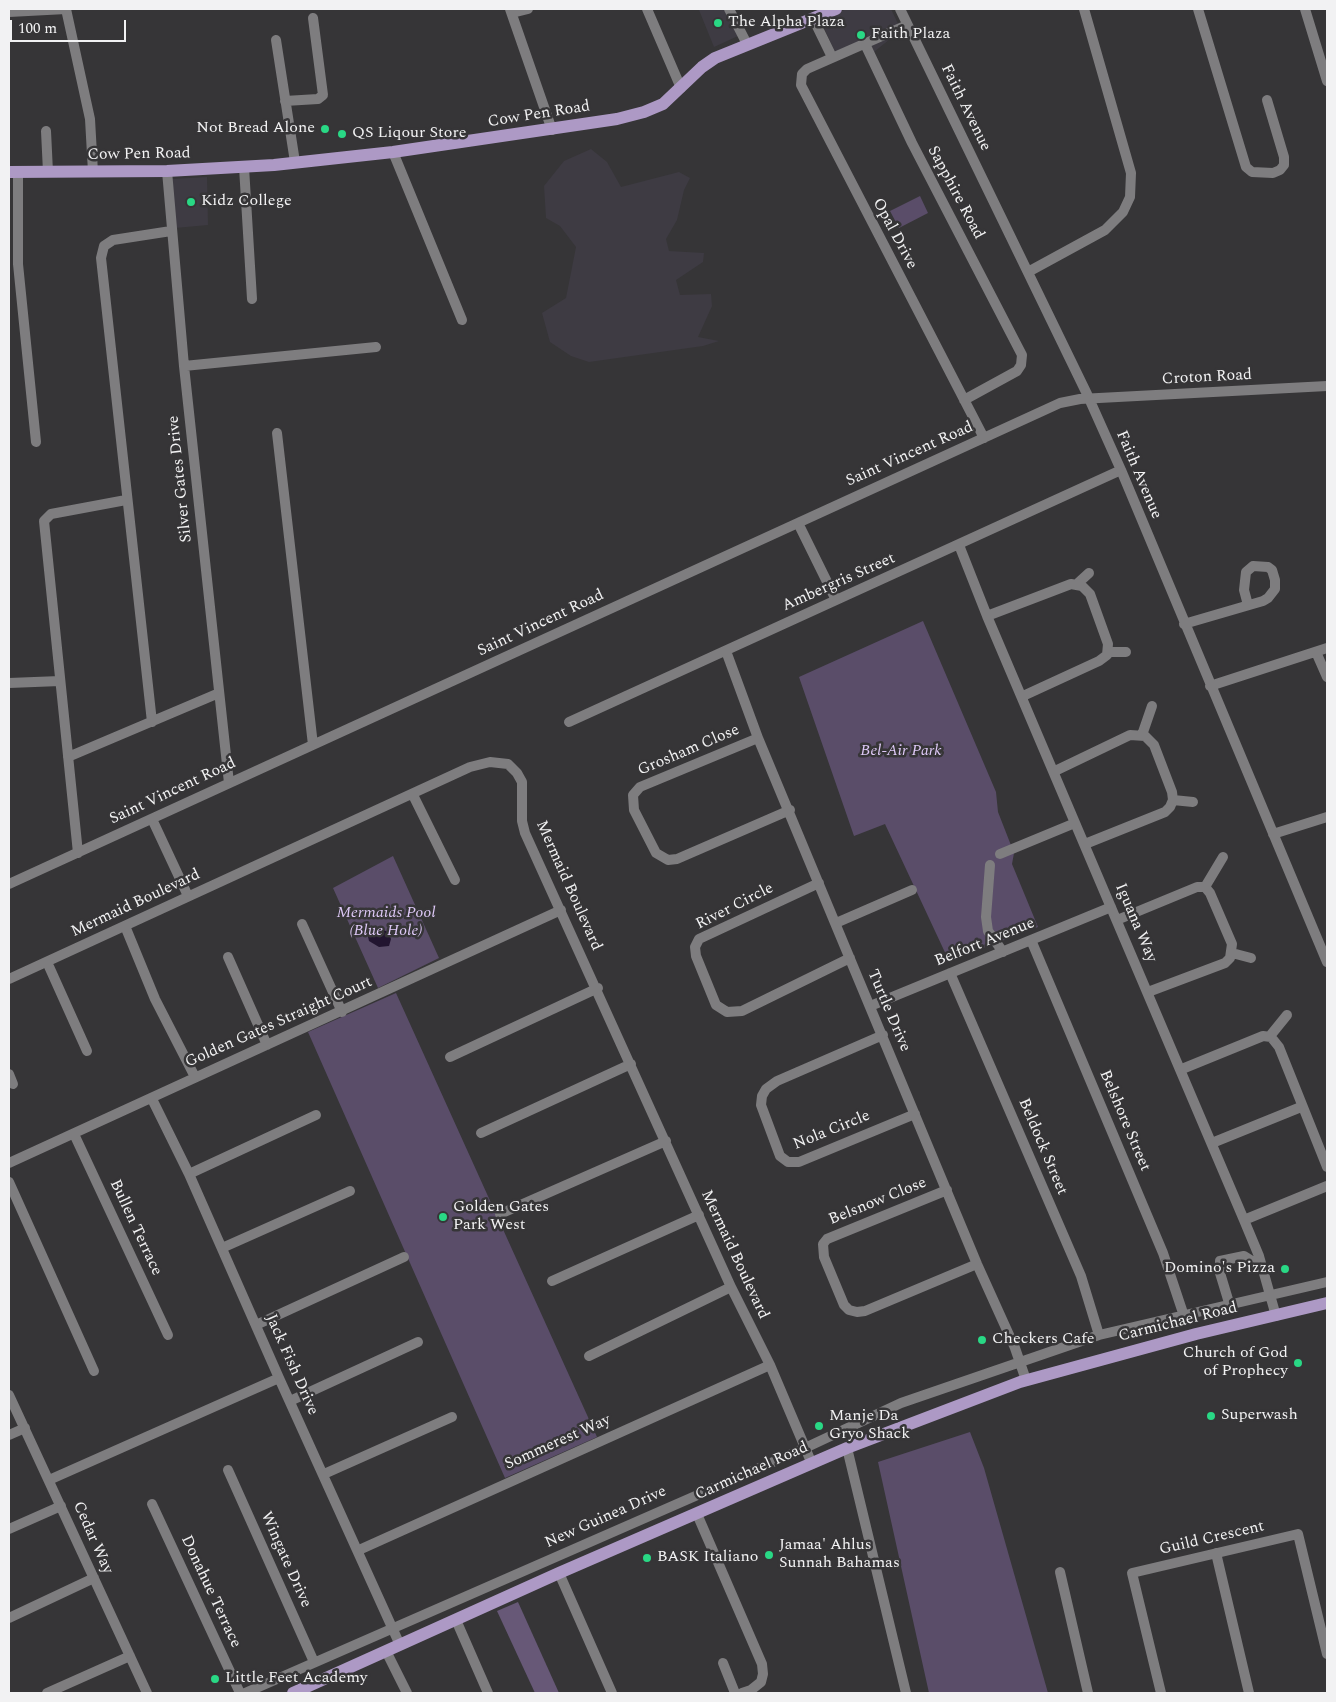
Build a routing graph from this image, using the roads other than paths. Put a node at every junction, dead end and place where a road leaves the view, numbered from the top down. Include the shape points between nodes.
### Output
1 (66, 9) edge
2 (528, 9) edge
3 (647, 9) edge
4 (729, 9) edge
5 (836, 9) edge
6 (900, 9) edge
7 (1084, 9) edge
8 (1198, 9) edge
9 (1306, 9) edge
10 (511, 11) edge
11 (9, 12) edge
12 (313, 18) dead end
13 (813, 18) junction
14 (908, 25) junction
15 (276, 40) dead end
16 (747, 44) junction
17 (865, 44) junction
18 (832, 57) junction
19 (1327, 81) edge
20 (681, 88) junction
21 (1268, 100) dead end
22 (285, 101) junction
23 (552, 130) junction
24 (46, 131) dead end
25 (393, 152) junction
26 (295, 162) junction
27 (244, 167) junction
28 (14, 172) edge
29 (48, 172) junction
30 (92, 172) junction
31 (167, 172) junction
32 (171, 231) junction
33 (1028, 272) junction
34 (252, 299) dead end
35 (462, 320) dead end
36 (376, 347) dead end
37 (184, 366) junction
38 (1327, 386) edge
39 (1089, 399) junction
40 (964, 400) junction
41 (277, 433) dead end
42 (984, 438) junction
43 (36, 442) dead end
44 (1121, 470) junction
45 (126, 500) junction
46 (798, 523) junction
47 (959, 545) junction
48 (1089, 573) dead end
49 (1077, 584) junction
50 (836, 600) junction
51 (1248, 605) dead end
52 (987, 616) junction
53 (1184, 624) junction
54 (1327, 648) edge
55 (726, 651) junction
56 (1108, 652) junction
57 (1126, 652) dead end
58 (1316, 652) junction
59 (1327, 677) edge
60 (60, 681) junction
61 (9, 683) edge
62 (1210, 686) junction
63 (218, 693) junction
64 (1022, 696) junction
65 (1152, 706) dead end
66 (152, 722) junction
67 (569, 722) dead end
68 (1142, 735) junction
69 (758, 738) junction
70 (313, 744) junction
71 (68, 757) junction
72 (1055, 770) junction
73 (229, 784) junction
74 (414, 795) junction
75 (1173, 800) junction
76 (1193, 802) dead end
77 (790, 810) junction
78 (1327, 817) edge
79 (152, 819) junction
80 (1075, 822) junction
81 (1273, 834) junction
82 (1085, 844) junction
83 (78, 852) junction
84 (1000, 854) dead end
85 (1223, 857) dead end
86 (990, 865) dead end
87 (455, 880) dead end
88 (819, 883) junction
89 (9, 884) edge
90 (1205, 887) junction
91 (912, 890) dead end
92 (188, 896) junction
93 (1111, 907) junction
94 (561, 910) junction
95 (1117, 920) junction
96 (836, 923) junction
97 (302, 924) dead end
98 (125, 926) junction
99 (1031, 940) junction
100 (1323, 942) edge
101 (1003, 952) junction
102 (1232, 953) junction
103 (228, 957) dead end
104 (850, 958) junction
105 (1251, 958) dead end
106 (47, 962) junction
107 (1327, 962) edge
108 (950, 973) junction
109 (9, 979) edge
110 (598, 988) junction
111 (1148, 992) junction
112 (870, 1006) junction
113 (342, 1012) junction
114 (1287, 1015) dead end
115 (882, 1035) junction
116 (1270, 1036) junction
117 (267, 1046) junction
118 (87, 1051) dead end
119 (450, 1057) dead end
120 (631, 1064) junction
121 (1182, 1068) junction
122 (9, 1074) edge
123 (195, 1077) junction
124 (13, 1084) dead end
125 (152, 1099) junction
126 (1302, 1107) junction
127 (915, 1114) junction
128 (316, 1115) dead end
129 (481, 1133) dead end
130 (74, 1134) junction
131 (666, 1141) junction
132 (1212, 1143) junction
133 (9, 1163) edge
134 (1327, 1167) edge
135 (190, 1174) junction
136 (9, 1182) edge
137 (1327, 1186) edge
138 (947, 1190) junction
139 (350, 1191) dead end
140 (500, 1214) dead end
141 (699, 1215) junction
142 (1244, 1220) junction
143 (222, 1248) junction
144 (404, 1257) dead end
145 (977, 1264) junction
146 (1263, 1268) junction
147 (552, 1281) dead end
148 (1327, 1282) edge
149 (731, 1287) junction
150 (1271, 1296) junction
151 (1327, 1303) edge
152 (1230, 1306) junction
153 (1184, 1316) junction
154 (1276, 1316) junction
155 (256, 1324) junction
156 (168, 1335) dead end
157 (1099, 1335) junction
158 (418, 1342) dead end
159 (589, 1356) dead end
160 (1020, 1361) junction
161 (770, 1366) junction
162 (94, 1371) dead end
163 (279, 1378) junction
164 (1026, 1380) junction
165 (9, 1395) edge
166 (290, 1401) junction
167 (452, 1417) dead end
168 (24, 1428) junction
169 (9, 1436) edge
170 (805, 1448) junction
171 (847, 1448) junction
172 (812, 1464) junction
173 (228, 1470) dead end
174 (324, 1474) junction
175 (49, 1480) junction
176 (152, 1504) dead end
177 (61, 1506) junction
178 (697, 1514) junction
179 (9, 1529) edge
180 (359, 1550) junction
181 (1216, 1553) junction
182 (1060, 1572) dead end
183 (559, 1573) junction
184 (94, 1578) junction
185 (9, 1618) edge
186 (456, 1620) junction
187 (394, 1627) junction
188 (400, 1645) junction
189 (386, 1651) junction
190 (1327, 1654) edge
191 (130, 1656) junction
192 (314, 1662) junction
193 (722, 1664) dead end
194 (47, 1693) edge
195 (147, 1693) edge
196 (240, 1693) edge
197 (245, 1693) edge
198 (293, 1693) edge
199 (407, 1693) edge
200 (488, 1693) edge
201 (612, 1693) edge
202 (735, 1693) edge
203 (742, 1693) edge
204 (906, 1693) edge
205 (1088, 1693) edge
206 (1161, 1693) edge
207 (1249, 1693) edge

1 - 11 street
1 - 30 street via 90,119
2 - 10 street
3 - 20 street
4 - 16 street
5 - 13 main road, Cow Pen Road
6 - 14 street, Faith Avenue
7 - 33 street via 1130,173 1130,197 1123,212 1105,230
8 - 21 street via 1249,171 1277,172 1284,165
9 - 19 street
10 - 23 street
12 - 22 street via 324,95 318,99
13 - 16 main road, Cow Pen Road
13 - 18 street
14 - 17 street
14 - 33 street, Faith Avenue
15 - 22 street
16 - 20 main road, Cow Pen Road via 709,62
17 - 18 street
17 - 40 street, Sapphire Road via 912,143 1022,355 1017,371
18 - 40 street, Opal Drive via 803,72 802,90
20 - 23 main road, Cow Pen Road via 663,104 644,112
22 - 26 street
23 - 25 main road, Cow Pen Road
24 - 29 street
25 - 26 main road, Cow Pen Road
25 - 35 street
26 - 27 main road, Cow Pen Road
27 - 31 main road, Cow Pen Road
27 - 34 street
28 - 29 main road, Cow Pen Road
28 - 43 street via 18,264
29 - 30 main road, Cow Pen Road
30 - 31 main road, Cow Pen Road
31 - 32 street, Silver Gates Drive
32 - 37 street, Silver Gates Drive
32 - 45 street via 113,240 104,246 101,254
33 - 39 street, Faith Avenue
36 - 37 street
37 - 63 street, Silver Gates Drive
38 - 39 street, Croton Road
39 - 42 street, Saint Vincent Road via 1060,404
39 - 44 street, Faith Avenue
40 - 42 street, Opal Drive
41 - 70 street
42 - 46 street, Saint Vincent Road
44 - 47 street, Ambergris Street
44 - 53 street, Faith Avenue
45 - 60 street via 51,514 44,519
45 - 66 street
46 - 50 street
46 - 70 street, Saint Vincent Road
47 - 50 street, Ambergris Street
47 - 52 street, Iguana Way
48 - 49 street
49 - 52 street via 1066,585
49 - 56 street via 1090,594
50 - 55 street, Ambergris Street
51 - 53 street
52 - 64 street, Iguana Way
53 - 62 street, Faith Avenue
54 - 58 street
55 - 67 street, Ambergris Street
55 - 69 street, Turtle Drive
56 - 57 street
56 - 64 street via 1099,661
58 - 59 street
58 - 62 street
60 - 61 street
60 - 71 street
62 - 81 street, Faith Avenue
63 - 66 street
63 - 73 street, Silver Gates Drive
64 - 72 street, Iguana Way
65 - 68 street
66 - 71 street
68 - 72 street via 1128,736
68 - 75 street via 1154,745
69 - 77 street, Turtle Drive
69 - 77 street, Grosham Close via 640,787 633,795 634,810 656,853 668,860
70 - 73 street, Saint Vincent Road
71 - 83 street
72 - 80 street, Iguana Way
73 - 79 street, Saint Vincent Road
74 - 87 street
74 - 92 street, Mermaid Boulevard
74 - 94 street, Mermaid Boulevard via 476,764 496,762 513,768 522,782 525,833
75 - 76 street
75 - 82 street via 1164,812
77 - 88 street, Turtle Drive
78 - 81 street
79 - 83 street, Saint Vincent Road
79 - 92 street
80 - 82 street, Iguana Way
80 - 84 street
81 - 100 street, Faith Avenue
82 - 93 street, Iguana Way
83 - 89 street, Saint Vincent Road
85 - 90 street
86 - 101 street via 988,931
88 - 96 street, Turtle Drive
88 - 104 street, River Circle via 699,939 696,956 720,1010 738,1013
90 - 95 street via 1197,887
90 - 102 street via 1232,944
91 - 96 street
92 - 98 street, Mermaid Boulevard
93 - 95 street, Iguana Way
93 - 99 street, Belfort Avenue
94 - 110 street, Mermaid Boulevard
94 - 113 street, Golden Gates Straight Court
95 - 111 street, Iguana Way
96 - 104 street, Turtle Drive
97 - 113 street
98 - 106 street, Mermaid Boulevard
98 - 123 street via 155,999
99 - 101 street, Belfort Avenue
99 - 153 street, Belshore Street via 1163,1253
100 - 107 street, Faith Avenue
101 - 108 street, Belfort Avenue
102 - 105 street
102 - 111 street via 1224,963
103 - 117 street
104 - 112 street, Turtle Drive
106 - 109 street, Mermaid Boulevard
106 - 118 street
108 - 112 street, Belfort Avenue
108 - 157 street, Beldock Street via 1081,1276
110 - 119 street
110 - 120 street, Mermaid Boulevard
111 - 121 street, Iguana Way
112 - 115 street, Turtle Drive
113 - 117 street, Golden Gates Straight Court
114 - 116 street
115 - 127 street, Turtle Drive
115 - 127 street, Nola Circle via 777,1081 766,1089 761,1105 780,1156 788,1162 798,1162
116 - 121 street
116 - 126 street via 1279,1047
117 - 123 street, Golden Gates Straight Court
120 - 129 street
120 - 131 street, Mermaid Boulevard
121 - 132 street, Iguana Way
122 - 124 street
123 - 125 street, Golden Gates Straight Court
125 - 130 street, Golden Gates Straight Court
125 - 135 street, Jack Fish Drive
126 - 132 street
126 - 134 street
127 - 138 street, Turtle Drive
128 - 135 street
130 - 133 street, Golden Gates Straight Court
130 - 156 street, Bullen Terrace
131 - 140 street
131 - 141 street, Mermaid Boulevard
132 - 142 street, Iguana Way
135 - 143 street, Jack Fish Drive
136 - 162 street
137 - 142 street
138 - 145 street, Turtle Drive
138 - 145 street, Belsnow Close via 828,1239 823,1244 824,1257 844,1305 857,1312
139 - 143 street
141 - 147 street
141 - 149 street, Mermaid Boulevard
142 - 146 street, Iguana Way
143 - 155 street, Jack Fish Drive
144 - 155 street
145 - 160 street, Turtle Drive
146 - 150 street, Iguana Way
146 - 152 street via 1244,1256 1220,1261 1220,1273
148 - 150 street, New Guinea Drive
149 - 159 street
149 - 161 street, Mermaid Boulevard
150 - 152 street, New Guinea Drive
150 - 154 street, Iguana Way
151 - 154 main road, Carmichael Road
152 - 153 street, New Guinea Drive
153 - 157 street, New Guinea Drive
154 - 164 main road, Carmichael Road
155 - 163 street, Jack Fish Drive
157 - 160 street, New Guinea Drive
158 - 166 street
160 - 164 street, Turtle Drive
160 - 170 street, New Guinea Drive via 902,1403
161 - 170 street, Mermaid Boulevard
161 - 180 street, Sommerest Way
163 - 166 street, Jack Fish Drive
163 - 175 street
164 - 171 main road, Carmichael Road
165 - 168 street, Cedar Way
166 - 174 street, Jack Fish Drive
167 - 174 street
168 - 169 street
168 - 175 street, Cedar Way
170 - 172 street, Mermaid Boulevard
170 - 187 street, New Guinea Drive
171 - 172 main road, Carmichael Road
171 - 204 street
172 - 178 main road, Carmichael Road
173 - 192 street, Wingate Drive
174 - 180 street, Jack Fish Drive
175 - 177 street, Cedar Way
176 - 196 street, Donahue Terrace
177 - 179 street
177 - 184 street, Cedar Way
178 - 183 main road, Carmichael Road
178 - 203 street via 762,1664 761,1682
180 - 187 street, Jack Fish Drive
181 - 190 street, Guild Crescent via 1298,1534
181 - 206 street, Guild Crescent via 1132,1573
181 - 207 street
182 - 205 street
183 - 186 main road, Carmichael Road
183 - 201 street
184 - 185 street
184 - 191 street, Cedar Way
186 - 188 main road, Carmichael Road
186 - 200 street
187 - 188 street, Jack Fish Drive
187 - 192 street, New Guinea Drive
188 - 189 main road, Carmichael Road
189 - 198 main road, Carmichael Road
189 - 199 street
191 - 194 street
191 - 195 street, Cedar Way
192 - 197 street, New Guinea Drive
193 - 202 street

